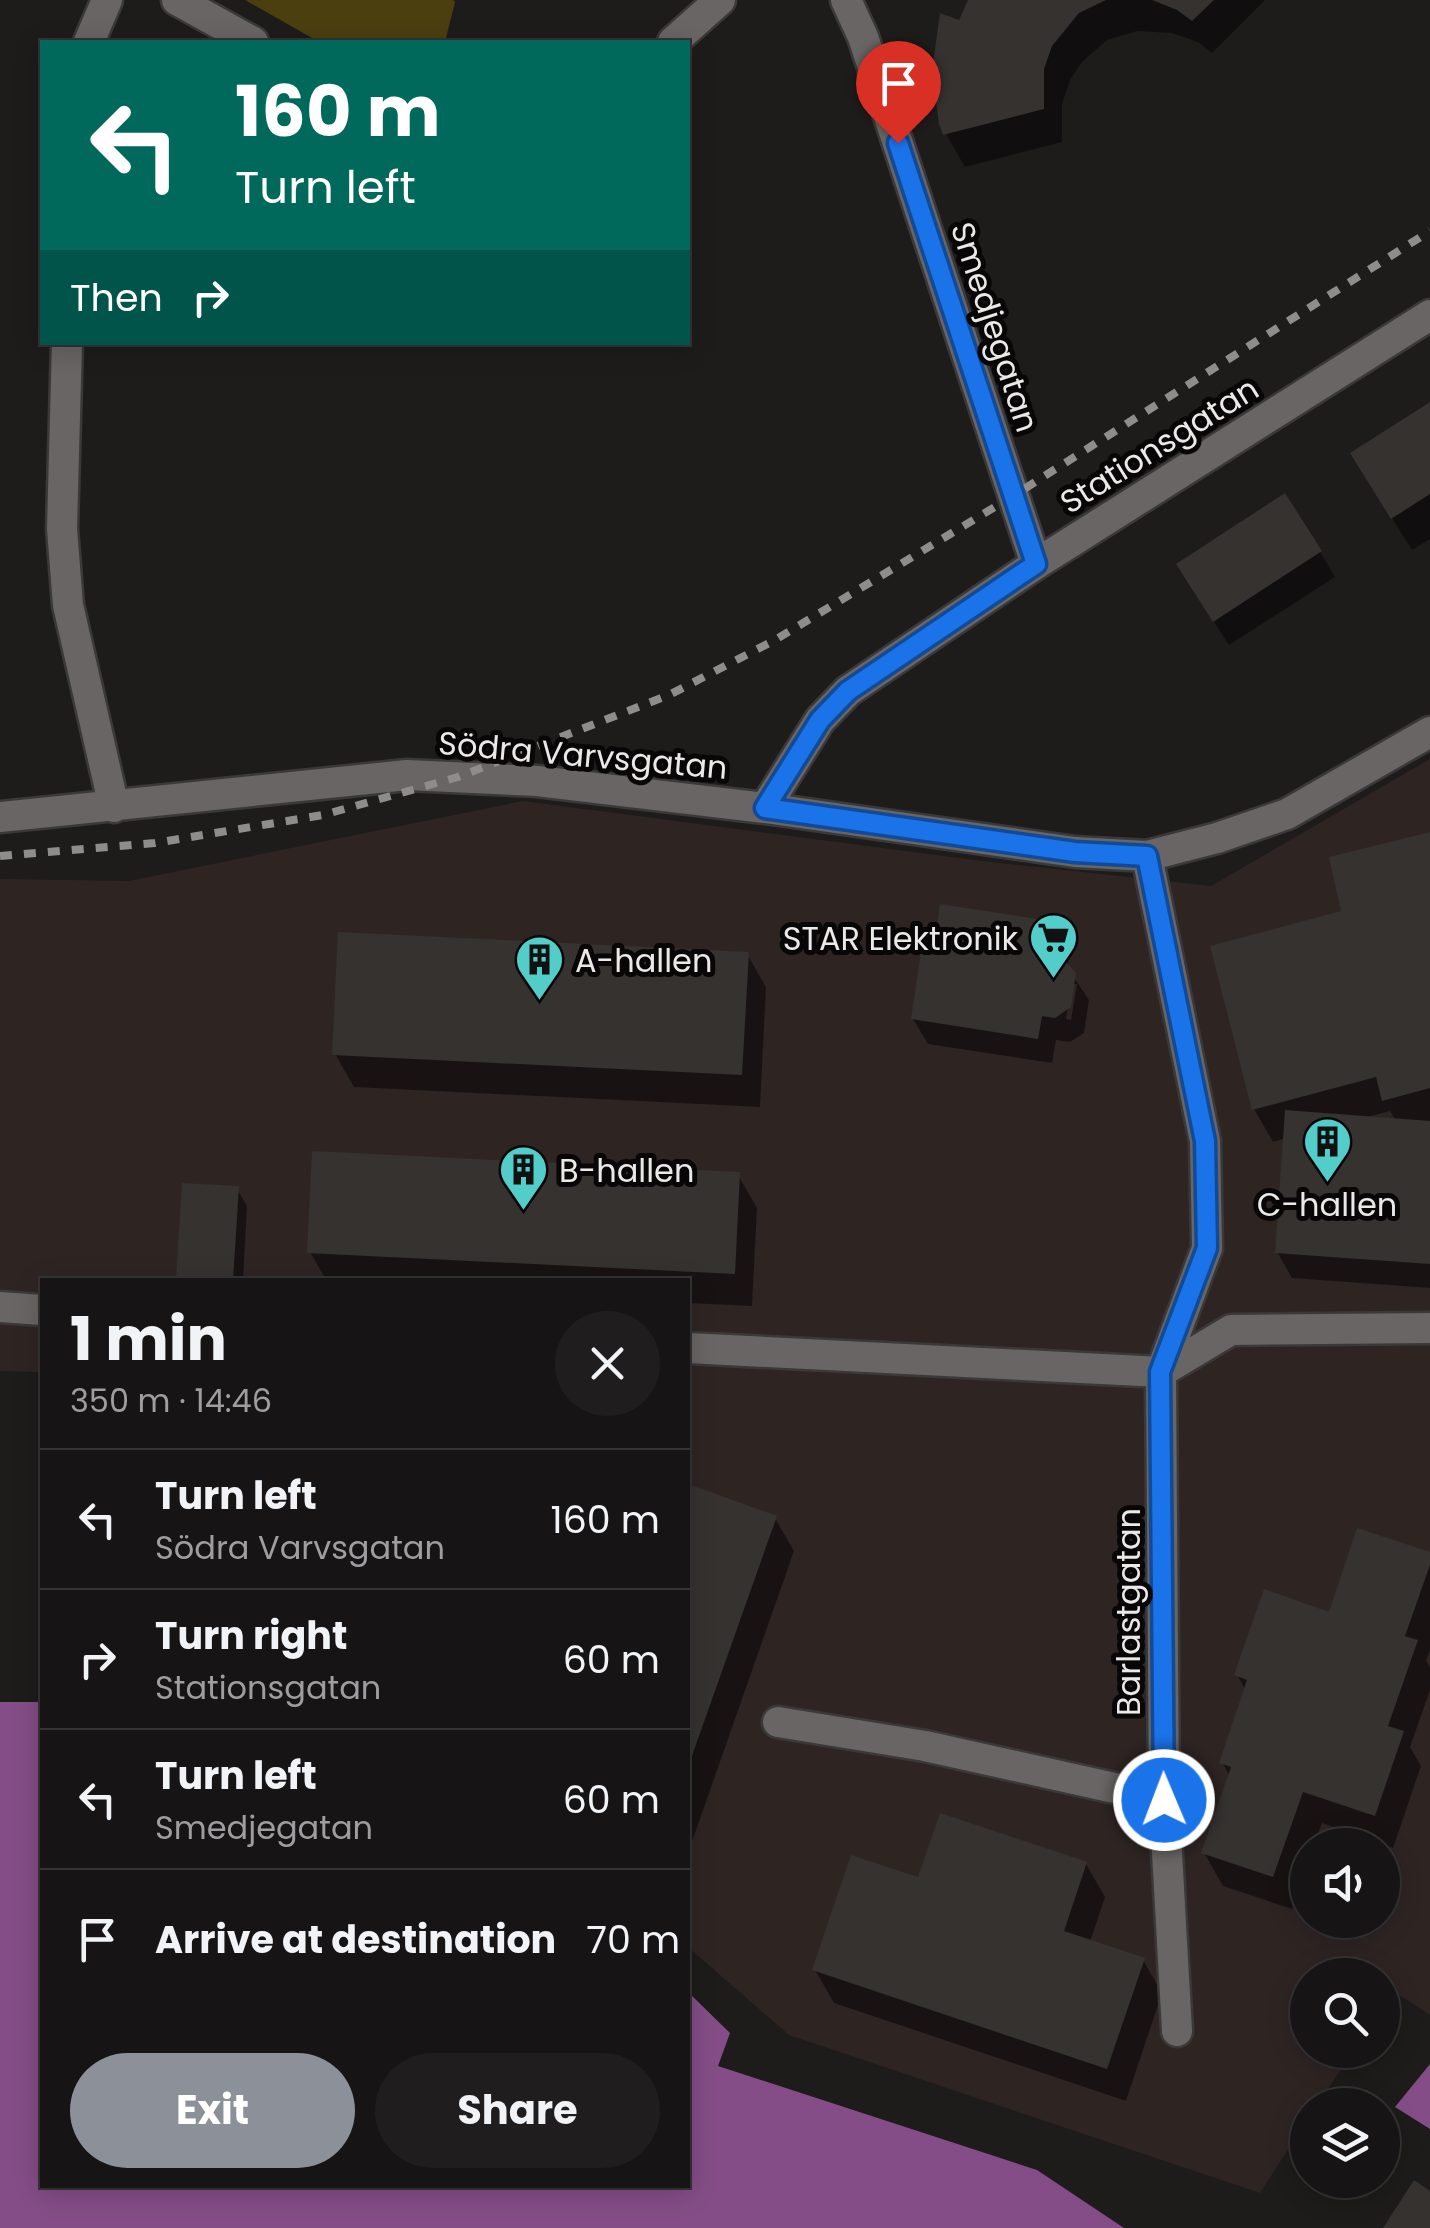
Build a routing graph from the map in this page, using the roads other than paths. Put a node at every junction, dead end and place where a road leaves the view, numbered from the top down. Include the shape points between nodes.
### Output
1 (107, 0) edge
2 (177, 0) edge
3 (720, 0) edge
4 (846, 0) edge
5 (90, 40) edge
6 (249, 40) edge
7 (675, 40) edge
8 (1430, 315) edge
9 (66, 345) edge
10 (1036, 564) junction
11 (1430, 732) edge
12 (114, 807) junction
13 (765, 808) junction
14 (0, 817) edge
15 (1147, 856) junction
16 (0, 1307) edge
17 (40, 1310) edge
18 (1430, 1328) edge
19 (690, 1348) edge
20 (1160, 1372) junction
21 (778, 1722) dead end
22 (1164, 1800) junction
23 (1176, 2031) dead end

1 - 5 street
2 - 6 street
3 - 7 street
4 - 10 street, Smedjegatan via 864,37
8 - 10 street, Stationsgatan
9 - 12 street via 62,529 68,605
10 - 13 street, Stationsgatan via 848,691 820,720
11 - 15 street, Södra Varvsgatan via 1287,814
12 - 13 street, Södra Varvsgatan via 407,775 537,781
12 - 14 street, Södra Varvsgatan
13 - 15 street, Södra Varvsgatan via 1075,852
15 - 20 street, Barlastgatan via 1205,1141 1207,1248
16 - 17 street
18 - 20 street via 1231,1330
19 - 20 street
20 - 22 street, Barlastgatan
21 - 22 street via 925,1746
22 - 23 street, Barlastgatan

